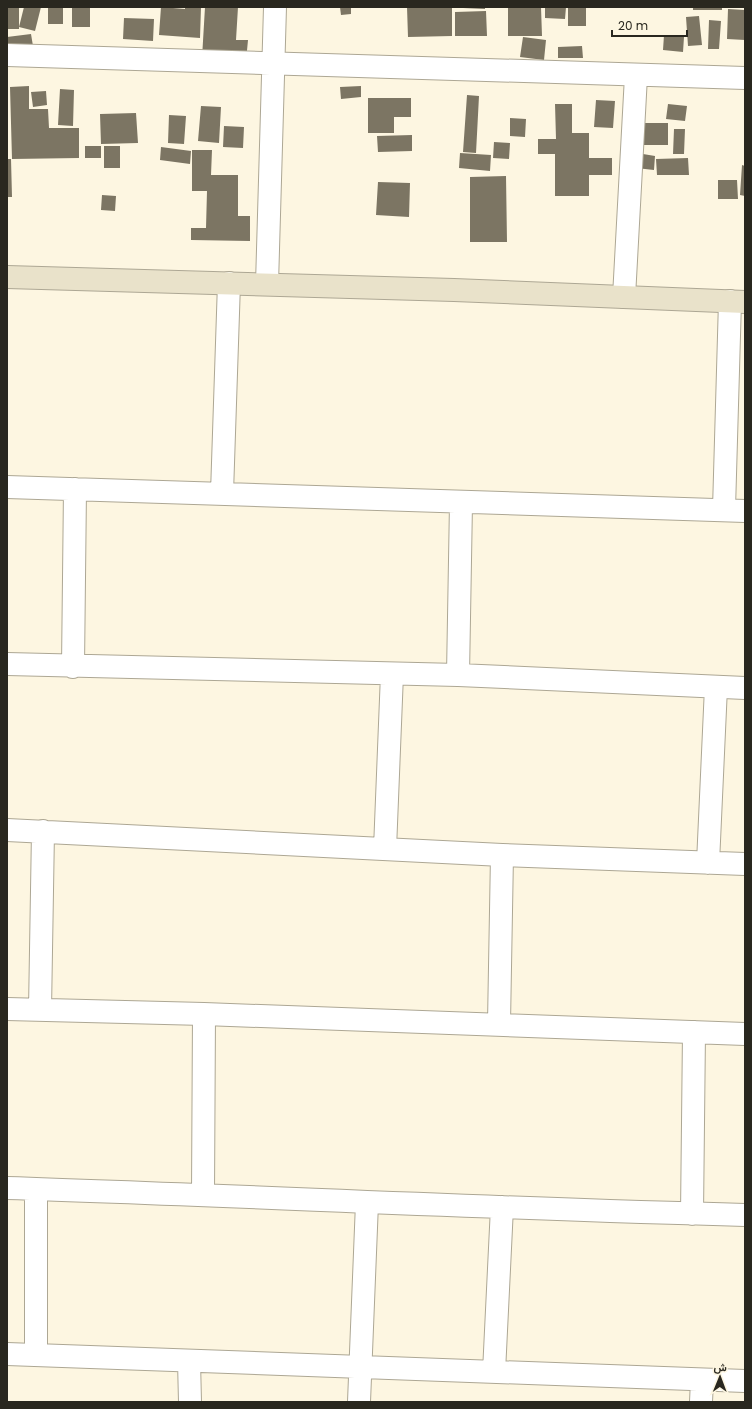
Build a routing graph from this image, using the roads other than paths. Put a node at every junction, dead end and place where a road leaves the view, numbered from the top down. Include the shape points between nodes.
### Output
1 (275, 7) edge
2 (7, 55) edge
3 (274, 64) junction
4 (636, 76) junction
5 (745, 78) edge
6 (7, 277) edge
7 (229, 283) junction
8 (267, 284) junction
9 (624, 297) junction
10 (738, 301) edge
11 (7, 487) edge
12 (75, 489) junction
13 (222, 493) junction
14 (461, 503) junction
15 (724, 509) junction
16 (745, 510) edge
17 (7, 664) edge
18 (73, 667) junction
19 (392, 674) junction
20 (458, 675) junction
21 (716, 687) junction
22 (745, 688) edge
23 (7, 830) edge
24 (43, 831) junction
25 (385, 849) junction
26 (502, 855) junction
27 (708, 863) junction
28 (745, 864) edge
29 (7, 1009) edge
30 (40, 1010) junction
31 (204, 1014) junction
32 (499, 1024) junction
33 (694, 1032) junction
34 (745, 1034) edge
35 (7, 1188) edge
36 (36, 1189) junction
37 (203, 1195) junction
38 (367, 1203) junction
39 (502, 1207) junction
40 (692, 1214) junction
41 (745, 1215) edge
42 (7, 1354) edge
43 (36, 1355) junction
44 (189, 1361) junction
45 (360, 1366) junction
46 (494, 1372) junction
47 (702, 1380) junction
48 (745, 1381) edge
49 (190, 1402) edge
50 (359, 1402) edge
51 (701, 1402) edge

1 - 3 street
2 - 3 street
3 - 4 street
3 - 8 street
4 - 5 street
4 - 9 street
6 - 7 street
7 - 8 street
7 - 13 street
8 - 9 street
9 - 10 street
10 - 15 street
11 - 12 street
12 - 13 street
12 - 18 street
13 - 14 street
14 - 15 street
14 - 20 street
15 - 16 street
17 - 18 street
18 - 19 street
19 - 20 street
19 - 25 street
20 - 21 street
21 - 22 street
21 - 27 street
23 - 24 street
24 - 25 street
24 - 30 street
25 - 26 street
26 - 27 street
26 - 32 street
27 - 28 street
29 - 30 street
30 - 31 street
31 - 32 street
31 - 37 street
32 - 33 street
33 - 34 street
33 - 40 street
35 - 36 street
36 - 37 street
36 - 43 street
37 - 38 street
38 - 39 street
38 - 45 street
39 - 40 street
39 - 46 street
40 - 41 street
42 - 43 street
43 - 44 street
44 - 45 street
44 - 49 street
45 - 46 street
45 - 50 street
46 - 47 street
47 - 48 street
47 - 51 street

